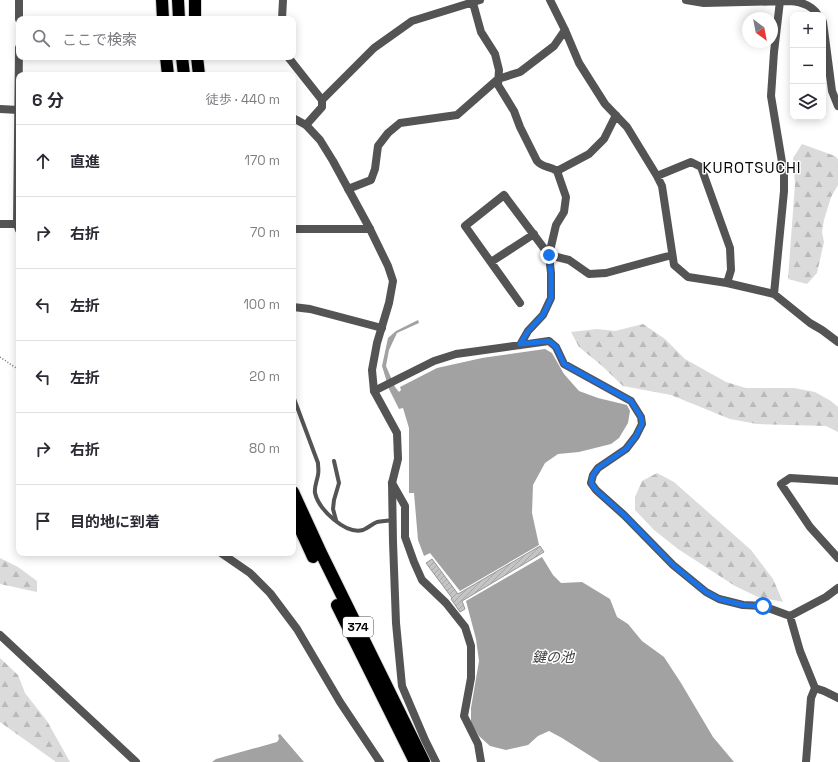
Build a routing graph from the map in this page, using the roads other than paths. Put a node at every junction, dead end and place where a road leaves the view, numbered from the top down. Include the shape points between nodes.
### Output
1 (19, 0) edge
2 (162, 0) edge
3 (178, 0) edge
4 (195, 0) edge
5 (283, 0) edge
6 (550, 0) edge
7 (686, 0) edge
8 (477, 1) edge
9 (780, 1) junction
10 (816, 12) edge
11 (19, 16) edge
12 (163, 16) edge
13 (179, 16) edge
14 (195, 16) edge
15 (282, 16) edge
16 (565, 30) junction
17 (826, 45) edge
18 (19, 60) edge
19 (166, 60) edge
20 (182, 60) edge
21 (197, 60) edge
22 (290, 60) edge
23 (19, 72) edge
24 (168, 72) edge
25 (184, 72) edge
26 (198, 72) edge
27 (498, 79) junction
28 (322, 100) junction
29 (838, 106) edge
30 (0, 109) edge
31 (16, 110) edge
32 (616, 115) junction
33 (296, 120) edge
34 (306, 125) junction
35 (557, 171) junction
36 (657, 176) junction
37 (348, 189) junction
38 (0, 224) edge
39 (16, 226) edge
40 (296, 229) edge
41 (370, 229) junction
42 (534, 234) junction
43 (549, 255) junction
44 (672, 255) junction
45 (491, 262) junction
46 (727, 283) junction
47 (774, 294) junction
48 (520, 303) dead end
49 (296, 307) edge
50 (382, 328) junction
51 (838, 342) edge
52 (520, 344) junction
53 (374, 391) junction
54 (296, 404) edge
55 (334, 461) dead end
56 (838, 481) edge
57 (392, 483) junction
58 (296, 499) edge
59 (296, 519) edge
60 (336, 520) junction
61 (393, 520) junction
62 (225, 556) edge
63 (838, 558) edge
64 (838, 588) edge
65 (790, 616) junction
66 (0, 635) edge
67 (815, 688) junction
68 (838, 698) edge
69 (136, 762) edge
70 (380, 762) edge
71 (415, 762) edge
72 (424, 762) edge
73 (436, 762) edge
74 (481, 762) edge
75 (806, 762) edge

1 - 11 street
2 - 12 highway
3 - 13 highway
4 - 14 highway
5 - 15 street
6 - 16 street
7 - 9 street via 704,3
8 - 27 street via 482,32 495,54 499,70
8 - 28 street via 412,21 374,48
9 - 10 street via 803,3
9 - 47 street via 771,96 784,185
16 - 27 street via 554,46 520,72
16 - 32 street via 579,63 605,104
17 - 29 street via 832,91
18 - 23 street
19 - 24 highway
20 - 25 highway
21 - 26 highway
22 - 28 street
27 - 35 street via 498,85 514,111 537,161 541,166 552,167
27 - 37 street via 457,115 400,123 378,146 371,180
28 - 34 street via 322,107
30 - 31 street
32 - 35 street via 604,138 589,154
32 - 36 street via 627,127
33 - 34 street
34 - 37 street via 320,140
35 - 43 street via 566,198 564,212 556,225
36 - 44 street via 662,186
36 - 46 street via 691,162 701,167 730,248 731,270
37 - 41 street
38 - 39 street
40 - 41 street
41 - 50 street via 393,281
42 - 43 street
42 - 45 street
42 - 45 street via 504,195 465,226
43 - 44 street via 569,260 589,274 606,273
43 - 52 street via 551,298 543,315
44 - 46 street via 674,265 688,277
45 - 48 street
46 - 47 street
47 - 51 street
49 - 50 street
50 - 53 street via 372,370
52 - 53 street via 456,354 434,361
52 - 65 street via 549,341 556,347 564,364 631,401 641,417 642,424 626,449 598,468 593,475 591,483 596,490 673,565 706,592 719,599 743,605 763,606
53 - 57 street via 397,433 398,459
54 - 60 lane via 318,463 319,474 315,493 328,514
55 - 60 lane via 339,483 333,509
56 - 63 street via 790,478 781,484 810,527
57 - 61 street
57 - 74 street via 405,506 405,537 422,580 446,603 464,627 471,646 471,678 464,716 478,744
58 - 72 highway, 374
59 - 71 highway, 374
60 - 61 lane via 344,527 363,530 377,522
61 - 73 street via 396,623 402,686
62 - 70 street via 250,573 297,629 340,702
64 - 65 street
65 - 67 street via 800,651
66 - 69 street
67 - 68 street
67 - 75 street via 811,698

